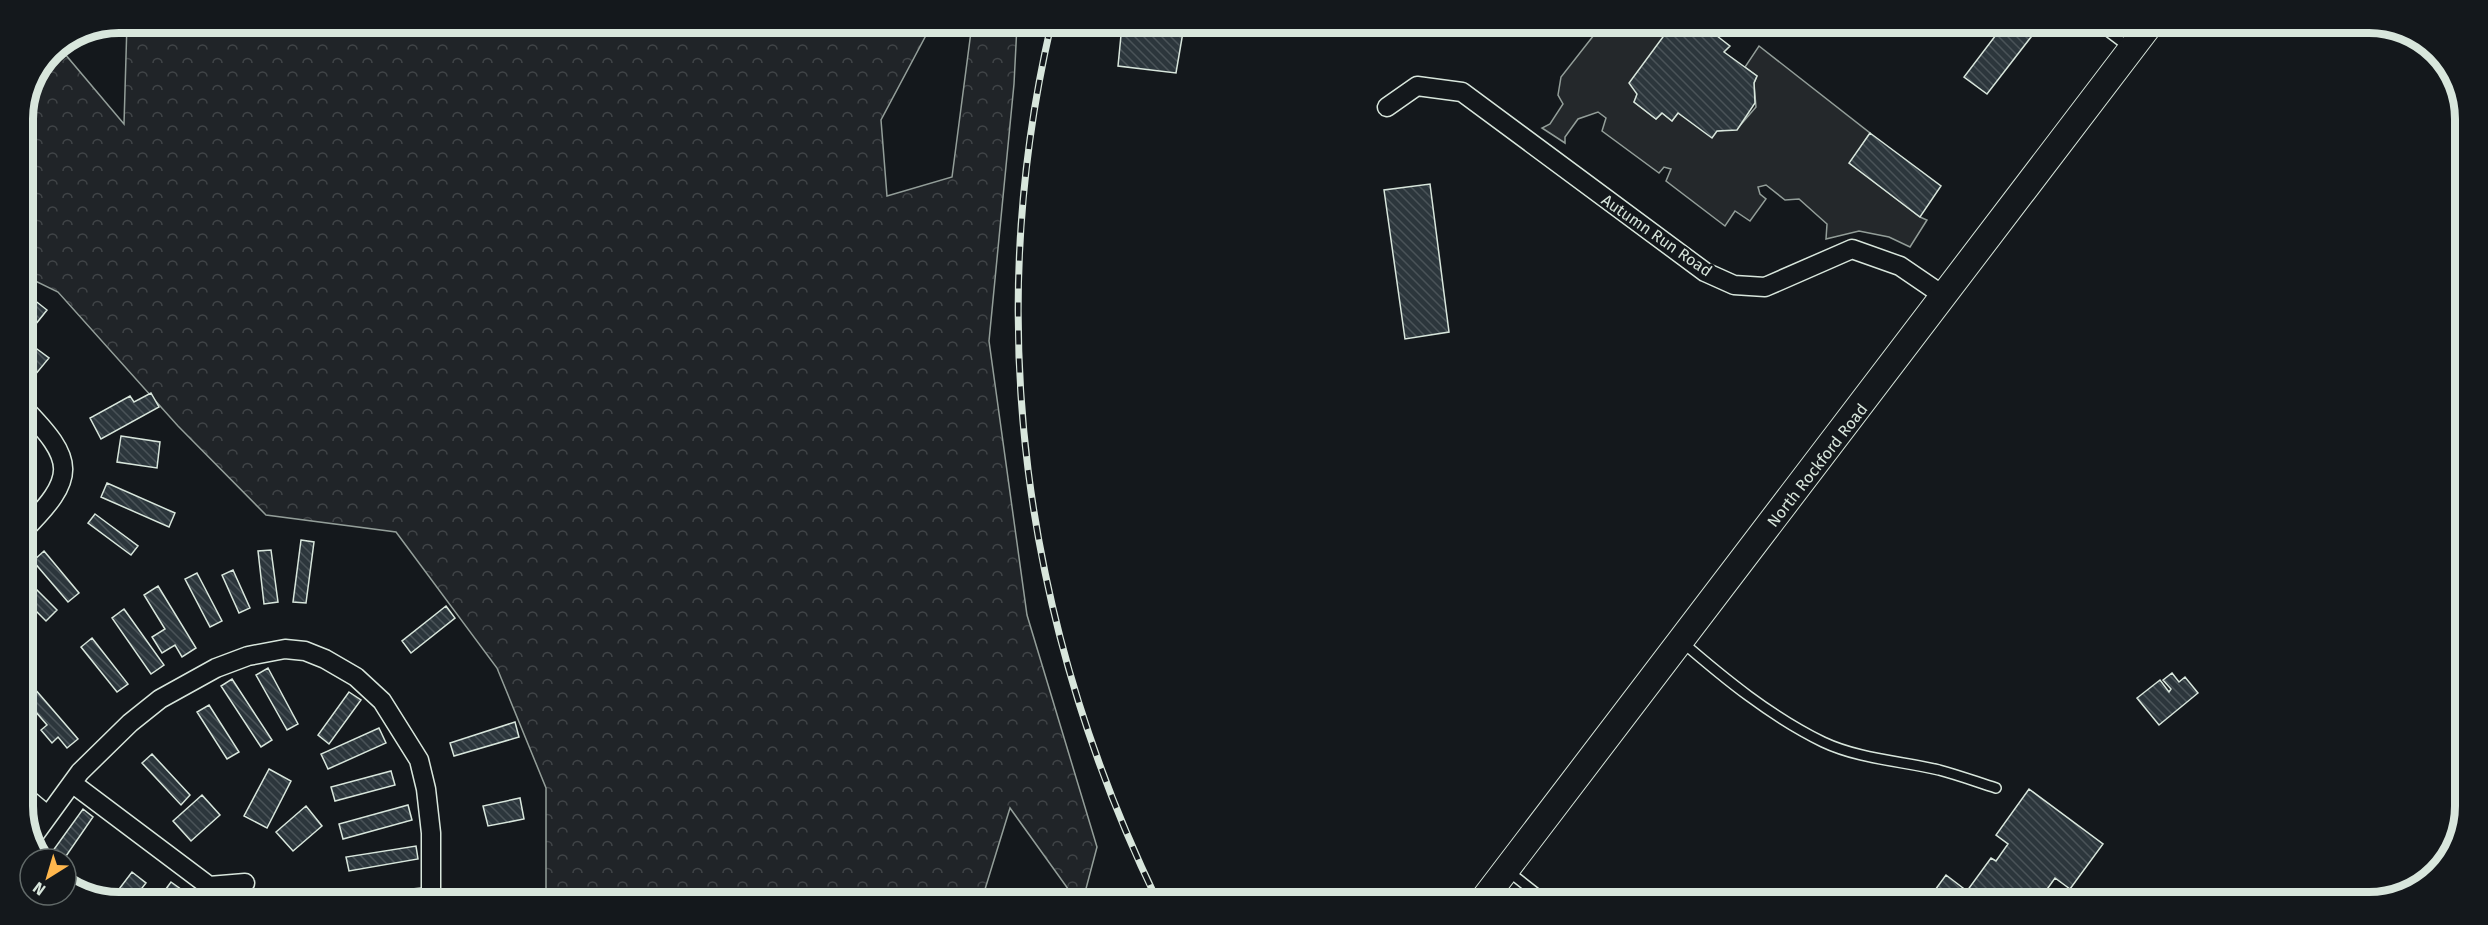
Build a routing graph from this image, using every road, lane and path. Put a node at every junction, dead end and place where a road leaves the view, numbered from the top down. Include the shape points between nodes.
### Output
1 (2110, 33) edge
2 (2144, 33) edge
3 (2132, 49) junction
4 (1387, 107) dead end
5 (1944, 296) junction
6 (33, 418) edge
7 (33, 520) edge
8 (1681, 641) junction
9 (72, 783) junction
10 (1996, 788) dead end
11 (33, 803) edge
12 (48, 816) junction
13 (37, 831) edge
14 (1506, 870) junction
15 (245, 883) dead end
16 (431, 892) edge
17 (1489, 892) edge
18 (1534, 892) edge

1 - 3 lane
2 - 3 street, North Rockford Road
3 - 5 street, North Rockford Road
4 - 5 street, Autumn Run Road via 1418,86 1461,92 1705,273 1734,285 1765,288 1852,249 1900,266
5 - 8 street, North Rockford Road
6 - 7 street via 56,444 63,464 58,489
8 - 10 lane via 1726,680 1824,742
8 - 14 street, North Rockford Road
9 - 12 street
9 - 15 street via 209,886
9 - 16 street via 121,731 160,699 216,668 248,656 285,649 305,651 356,677 382,701 419,759 431,833
11 - 12 street
12 - 13 street
14 - 17 street, North Rockford Road
14 - 18 lane

